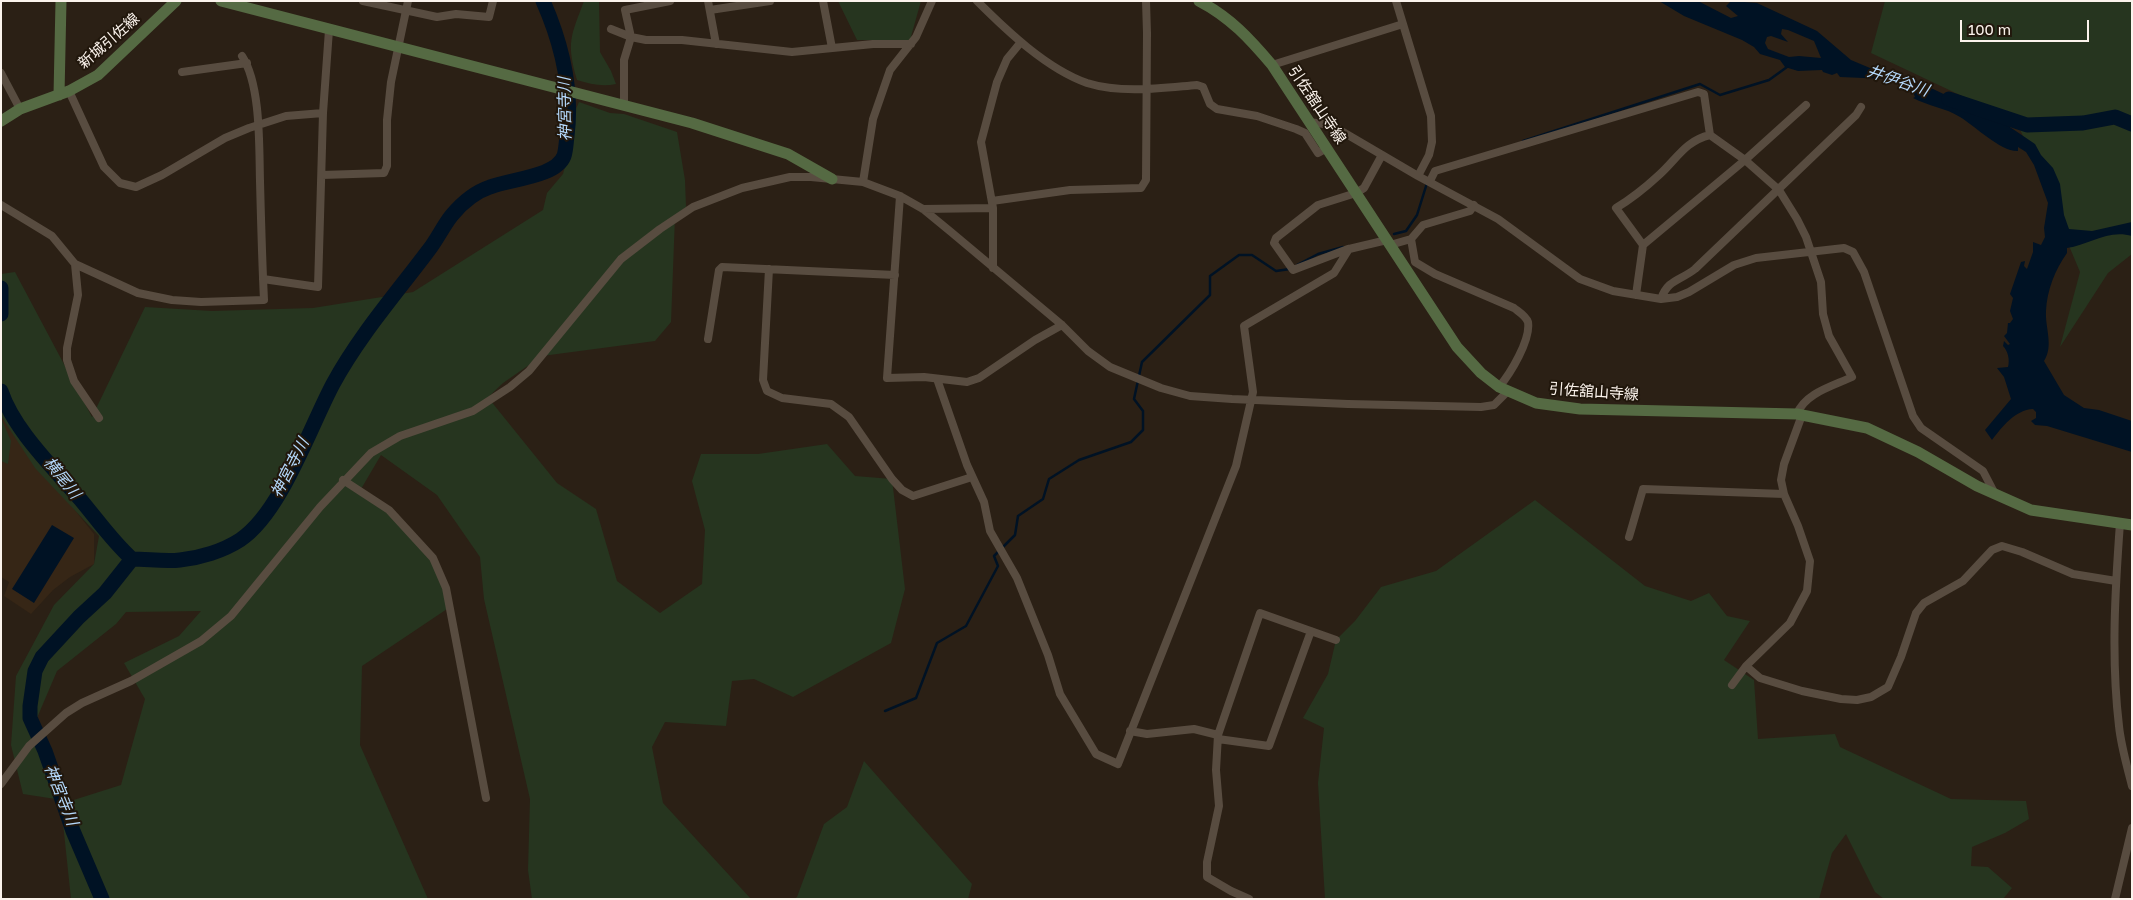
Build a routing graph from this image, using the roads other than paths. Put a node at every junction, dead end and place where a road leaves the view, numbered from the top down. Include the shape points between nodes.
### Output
1 (61, 1) edge
2 (176, 1) edge
3 (221, 1) edge
4 (363, 1) edge
5 (408, 1) edge
6 (493, 1) edge
7 (670, 1) edge
8 (708, 1) edge
9 (770, 1) edge
10 (823, 1) edge
11 (932, 1) edge
12 (977, 1) edge
13 (1146, 1) edge
14 (1199, 1) edge
15 (1396, 1) edge
16 (710, 10) junction
17 (405, 12) junction
18 (1403, 24) junction
19 (611, 29) dead end
20 (329, 30) junction
21 (630, 37) junction
22 (1021, 42) junction
23 (716, 44) junction
24 (911, 44) junction
25 (399, 48) junction
26 (832, 48) junction
27 (1272, 66) junction
28 (182, 72) dead end
29 (1, 73) edge
30 (1147, 89) junction
31 (64, 93) junction
32 (624, 105) junction
33 (1806, 105) dead end
34 (1861, 108) dead end
35 (20, 109) junction
36 (323, 114) junction
37 (1, 121) edge
38 (1309, 122) junction
39 (258, 126) junction
40 (1710, 136) junction
41 (1327, 148) junction
42 (1382, 154) junction
43 (1745, 160) junction
44 (322, 174) junction
45 (1418, 176) junction
46 (832, 178) junction
47 (1430, 181) junction
48 (863, 182) junction
49 (1779, 190) junction
50 (1356, 193) junction
51 (900, 196) junction
52 (1, 205) edge
53 (993, 205) junction
54 (1474, 205) junction
55 (923, 209) junction
56 (1411, 238) junction
57 (1388, 242) junction
58 (1643, 245) junction
59 (1348, 249) junction
60 (1810, 252) junction
61 (75, 264) junction
62 (992, 268) junction
63 (769, 269) junction
64 (895, 275) junction
65 (263, 279) junction
66 (1636, 295) junction
67 (1662, 298) junction
68 (1062, 326) junction
69 (708, 339) dead end
70 (937, 379) junction
71 (1503, 389) junction
72 (1251, 399) junction
73 (1800, 414) junction
74 (99, 418) dead end
75 (972, 477) junction
76 (343, 480) junction
77 (1784, 494) junction
78 (1996, 494) junction
79 (2126, 524) edge
80 (1629, 537) dead end
81 (2116, 581) junction
82 (1311, 631) junction
83 (1336, 640) dead end
84 (1746, 666) junction
85 (1732, 685) dead end
86 (1130, 731) junction
87 (1218, 737) junction
88 (1, 784) edge
89 (2132, 786) edge
90 (486, 798) dead end
91 (2132, 828) edge
92 (1249, 899) edge
93 (2115, 899) edge

1 - 31 main road
2 - 31 main road, 新城引佐線 via 98,75
3 - 20 main road
4 - 17 street
5 - 17 street
6 - 17 street via 489,17 456,14 437,17
7 - 21 street via 625,10
8 - 16 street
9 - 16 street
10 - 26 street
11 - 24 street
12 - 22 street
13 - 30 street
14 - 27 main road, 引佐舘山寺線 via 1232,22
15 - 18 street
16 - 23 street
17 - 25 street
18 - 27 street
18 - 45 street via 1432,123 1432,142
19 - 21 street
20 - 25 main road
20 - 36 street
21 - 23 street
21 - 32 street via 624,60
22 - 30 street via 1087,83
22 - 53 street via 1007,59 997,82 981,142
23 - 26 street via 792,52
24 - 26 street
24 - 48 street via 890,70 873,119
25 - 32 main road
25 - 44 street via 391,82 387,120 388,166 384,173
27 - 38 main road, 引佐舘山寺線
28 - 39 street via 245,60 253,84
29 - 35 street
30 - 41 street via 1197,85 1203,87 1210,104 1217,109 1257,116 1296,129 1305,133 1318,153
30 - 53 street via 1146,180 1141,188 1070,190
31 - 35 main road, 新城引佐線
31 - 39 street via 104,167 120,183 136,187 162,176 225,138
32 - 46 main road via 788,154
33 - 43 street
34 - 49 street
35 - 37 main road, 新城引佐線
36 - 39 street via 286,116
36 - 44 street
38 - 41 main road, 引佐舘山寺線
38 - 42 street via 1331,125
39 - 65 street
40 - 43 street
40 - 47 street via 1704,94 1698,92 1435,171
40 - 58 street via 1696,138 1659,175 1616,208
41 - 50 main road, 引佐舘山寺線
42 - 45 street
42 - 50 street via 1364,188
43 - 49 street
43 - 58 street
44 - 65 street via 318,287
45 - 47 street
46 - 48 street
46 - 76 street via 777,180 742,188 693,208 621,259 529,371 510,387 473,411 400,436 371,453
47 - 54 street
48 - 51 street
49 - 60 street via 1806,237
49 - 67 street via 1695,269 1665,288
50 - 57 main road, 引佐舘山寺線
50 - 59 street via 1318,205 1274,243 1293,270
51 - 55 street
51 - 64 street
52 - 61 street via 52,236
53 - 55 street
53 - 62 street
54 - 56 street via 1470,211 1424,225
54 - 66 street via 1498,218 1580,279
55 - 62 street
56 - 57 street
56 - 71 street via 1415,262 1514,308 1528,321 1524,344
57 - 59 street
57 - 71 main road, 引佐舘山寺線 via 1458,347 1481,373
58 - 66 street
59 - 72 street via 1334,273 1244,326 1253,385
60 - 67 street via 1756,258 1734,265 1689,292
60 - 73 street via 1821,282 1823,314 1829,336 1852,377 1809,398 1800,405
60 - 78 street via 1844,248 1853,252 1864,272 1913,416 1921,428 1983,472
61 - 65 street via 138,293 172,300 264,300
61 - 74 street via 78,295 67,360 74,381
62 - 68 street
63 - 64 street
63 - 69 street via 722,267 719,270
63 - 75 street via 763,380 767,391 782,398 831,404 849,417 892,479 913,496
64 - 70 street via 887,378
66 - 67 street
68 - 70 street via 979,378 968,382
68 - 72 street via 1110,367 1144,382 1190,396
70 - 75 street
71 - 72 street via 1494,405 1481,407
71 - 73 main road, 引佐舘山寺線 via 1536,403 1580,409
72 - 86 street via 1236,466
73 - 77 street via 1784,464 1781,480
73 - 78 main road, 引佐舘山寺線 via 1867,428
75 - 86 street via 984,502 990,531 1017,578 1060,694 1089,743 1096,754 1118,764
76 - 88 street via 231,616 201,641 131,681 82,703 52,723 29,746
76 - 90 street via 389,510 433,558 446,588
77 - 80 street via 1644,489
77 - 84 street via 1810,561 1807,591 1790,623
78 - 79 main road, 引佐舘山寺線 via 2031,510
79 - 81 street
81 - 84 street via 2073,574 2002,546 1992,550 1963,581 1924,603 1916,613 1888,686 1871,697 1841,699 1802,691 1760,678
81 - 89 street via 2114,669 2119,728
82 - 83 street
82 - 87 street via 1269,746
82 - 87 street via 1260,613
84 - 85 street
86 - 87 street via 1147,734 1194,729
87 - 92 street via 1219,806 1207,877
91 - 93 street

